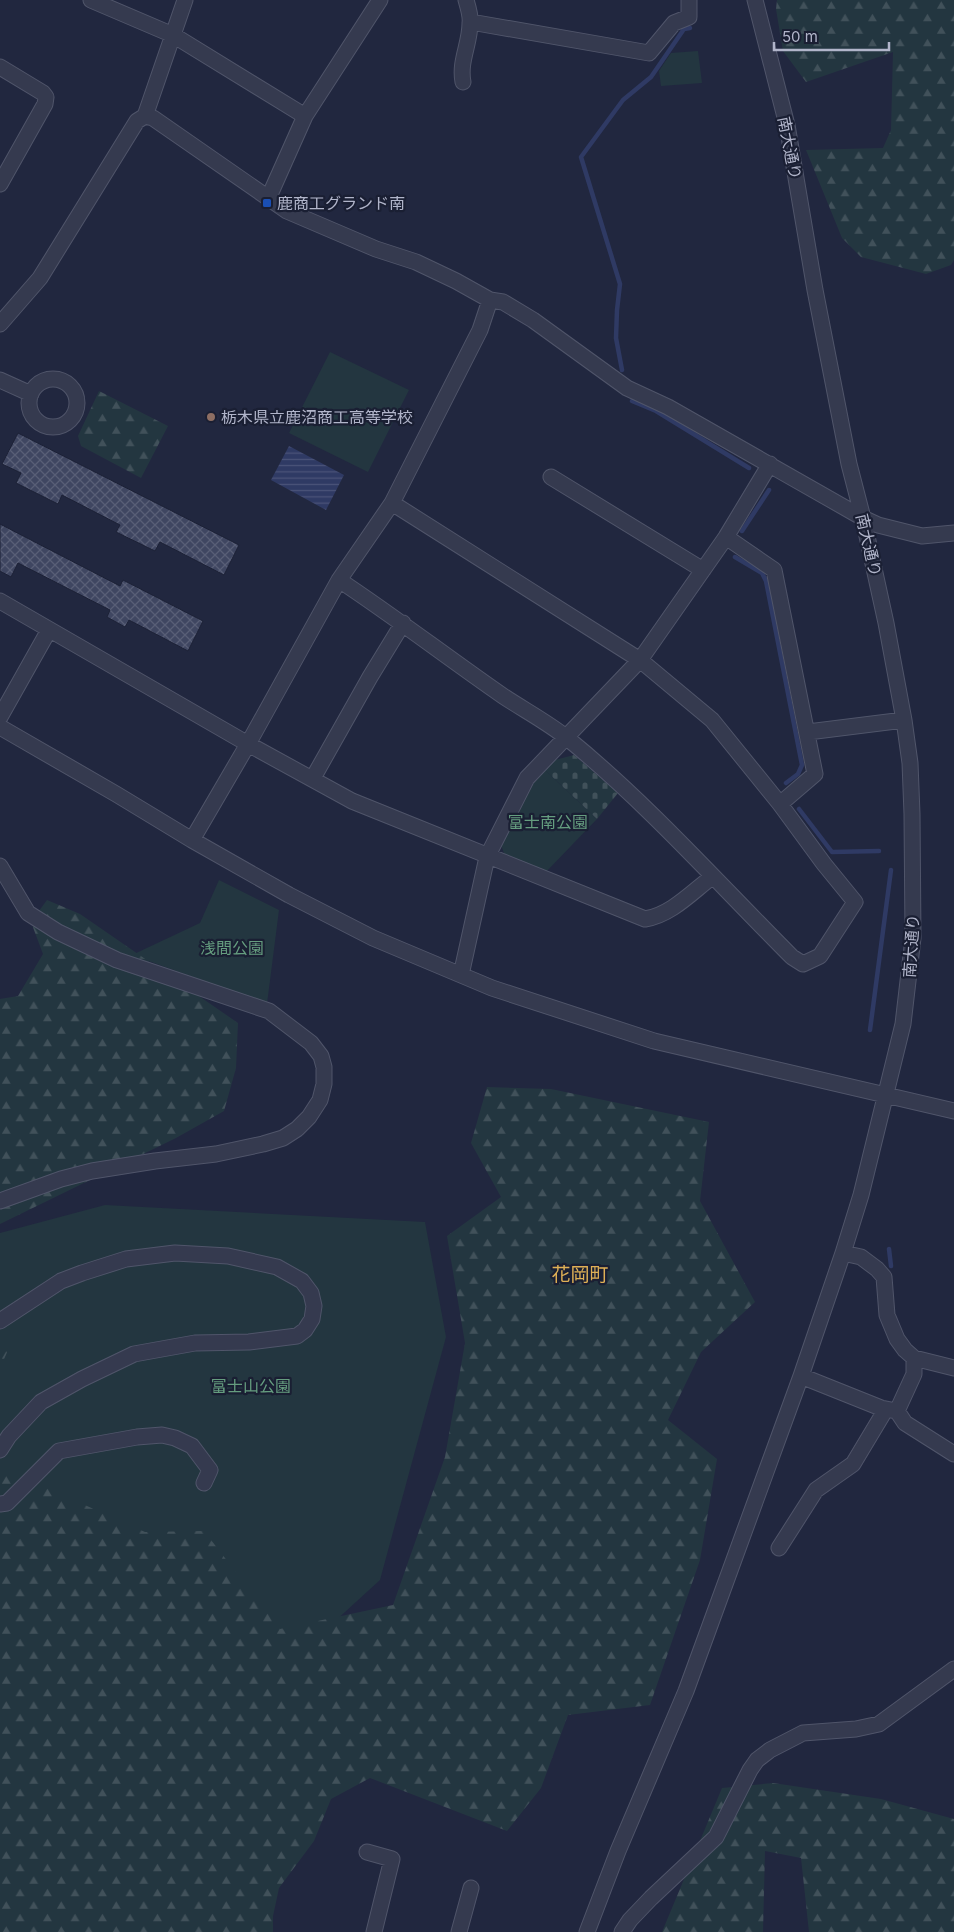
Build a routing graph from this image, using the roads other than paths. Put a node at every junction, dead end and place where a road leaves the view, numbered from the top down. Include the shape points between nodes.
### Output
1 (91, 0) edge
2 (185, 0) edge
3 (380, 0) edge
4 (466, 0) edge
5 (689, 0) edge
6 (755, 0) edge
7 (471, 22) junction
8 (173, 35) junction
9 (0, 67) edge
10 (463, 82) dead end
11 (145, 116) junction
12 (305, 116) junction
13 (0, 184) edge
14 (268, 199) junction
15 (490, 300) junction
16 (0, 324) edge
17 (0, 380) edge
18 (31, 394) dead end
19 (770, 464) junction
20 (551, 477) dead end
21 (392, 503) junction
22 (864, 518) junction
23 (954, 533) edge
24 (726, 537) junction
25 (703, 570) junction
26 (339, 580) junction
27 (0, 602) edge
28 (403, 623) junction
29 (49, 630) junction
30 (640, 660) junction
31 (0, 717) edge
32 (904, 720) junction
33 (0, 727) edge
34 (808, 732) junction
35 (566, 737) junction
36 (248, 744) junction
37 (313, 778) junction
38 (780, 804) junction
39 (192, 840) junction
40 (487, 857) junction
41 (0, 866) edge
42 (712, 877) junction
43 (461, 975) junction
44 (886, 1095) junction
45 (954, 1112) edge
46 (0, 1202) edge
47 (843, 1253) junction
48 (0, 1321) edge
49 (914, 1358) junction
50 (954, 1368) edge
51 (801, 1376) junction
52 (892, 1410) junction
53 (0, 1450) edge
54 (954, 1454) edge
55 (204, 1483) dead end
56 (0, 1504) edge
57 (779, 1548) dead end
58 (954, 1669) edge
59 (367, 1852) dead end
60 (471, 1888) dead end
61 (374, 1932) edge
62 (459, 1932) edge
63 (587, 1932) edge
64 (622, 1932) edge

1 - 8 street
2 - 8 street
3 - 12 street
4 - 7 street
5 - 7 street via 689,17 674,22 649,54
6 - 22 street, 南大通り via 787,125 847,454
7 - 10 street via 462,62
8 - 11 street
8 - 12 street
9 - 13 street via 43,92 46,97
11 - 14 street via 153,118
11 - 16 street via 137,121 40,278
12 - 14 street
14 - 15 street via 313,223 416,262
15 - 19 street via 504,302 534,320 627,388
15 - 21 street via 480,330
17 - 18 street
19 - 22 street
19 - 24 street
20 - 25 street
21 - 26 street
21 - 30 street
22 - 23 street via 878,525 922,536
22 - 32 street, 南大通り
24 - 25 street
24 - 34 street via 774,570
25 - 30 street
26 - 28 street
26 - 36 street
27 - 29 street
28 - 35 street
28 - 37 street
29 - 31 street
29 - 36 street
30 - 35 street
30 - 38 street via 712,720
32 - 34 street
32 - 44 street, 南大通り via 910,763 913,938 903,1024
33 - 39 street
34 - 38 street via 815,774
35 - 40 street via 527,778
35 - 42 street via 670,830
36 - 37 street
36 - 39 street
37 - 40 street via 367,808
38 - 42 street via 855,902 820,956 803,964 792,958
39 - 43 street via 373,938
40 - 42 street via 646,919 670,909
40 - 43 street
41 - 46 street via 28,913 58,932 117,960 269,1011 311,1043 321,1056 324,1084 320,1100 309,1117 283,1138 216,1154 92,1171
43 - 44 street via 654,1041
44 - 45 street
44 - 47 street, 南大通り
47 - 49 street via 861,1257 884,1278 886,1308 892,1327 897,1339
47 - 51 street, 南大通り
48 - 53 street via 62,1281 82,1273 126,1259 175,1254 228,1256 277,1267 302,1281 311,1293 314,1306 312,1319 297,1336 249,1342 196,1343 134,1354 41,1402
49 - 50 street
49 - 52 street via 914,1374
51 - 52 street
51 - 63 street, 南大通り via 686,1691
52 - 54 street via 905,1423
52 - 57 street via 853,1464 816,1490
55 - 56 street via 210,1470 192,1446 162,1435 137,1437 59,1452 8,1502
58 - 64 street via 879,1724 803,1733 757,1760 716,1838 651,1898
59 - 61 street via 392,1859
60 - 62 street

